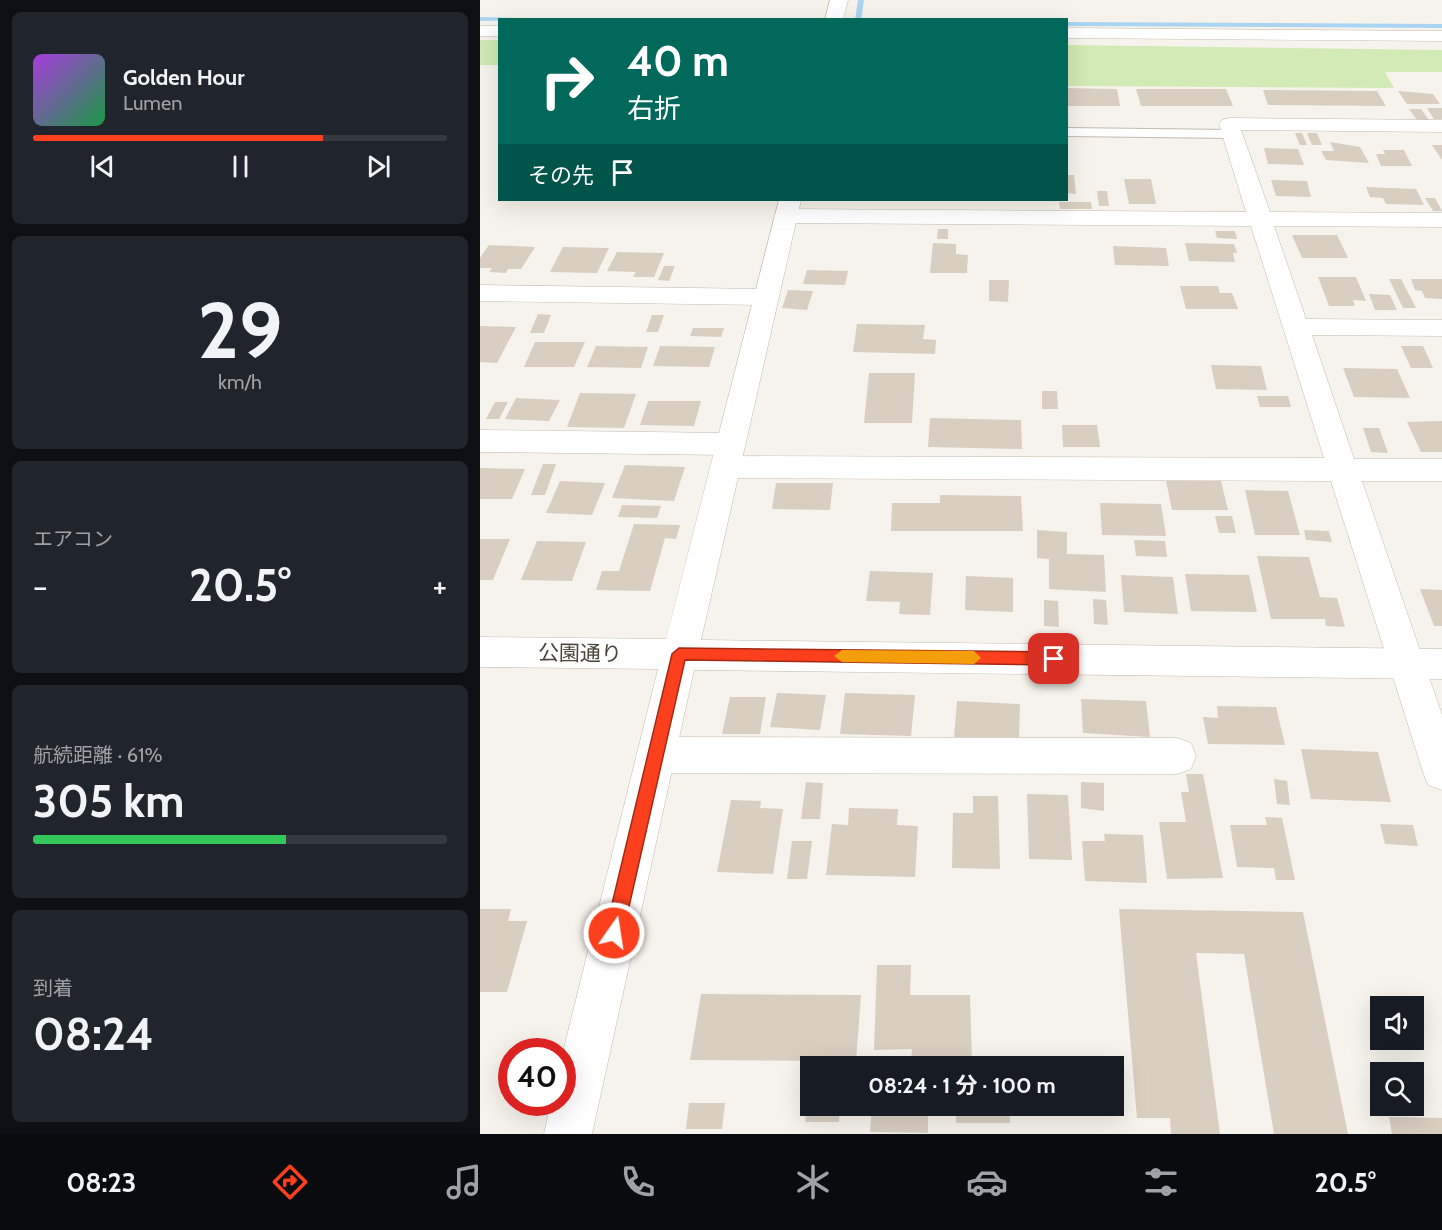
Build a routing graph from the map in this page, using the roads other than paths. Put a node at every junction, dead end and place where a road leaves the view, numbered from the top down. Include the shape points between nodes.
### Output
1 (839, 0) edge
2 (834, 18) edge
3 (480, 31) edge
4 (498, 32) edge
5 (1068, 33) edge
6 (1442, 36) edge
7 (1442, 126) edge
8 (1068, 132) edge
9 (1232, 134) junction
10 (788, 208) edge
11 (1260, 218) junction
12 (1442, 220) edge
13 (480, 293) edge
14 (764, 297) junction
15 (1296, 327) junction
16 (1442, 328) edge
17 (480, 441) edge
18 (727, 456) junction
19 (1340, 469) junction
20 (1442, 470) edge
21 (480, 652) edge
22 (679, 654) junction
23 (1406, 664) junction
24 (1442, 664) edge
25 (655, 754) junction
26 (1177, 756) dead end
27 (1442, 772) edge
28 (568, 1134) edge

1 - 2 street
3 - 4 street
5 - 6 street
7 - 9 street via 1229,124
8 - 9 lane
9 - 11 street
10 - 11 street
10 - 14 street
11 - 12 street
11 - 15 street
13 - 14 street
14 - 18 street
15 - 16 street
15 - 19 street
17 - 18 street
18 - 19 street
18 - 22 street
19 - 20 street
19 - 23 street
21 - 22 street, 公園通り
22 - 23 street, 公園通り
22 - 25 street
23 - 24 street, 公園通り
23 - 27 street
25 - 26 street
25 - 28 street

